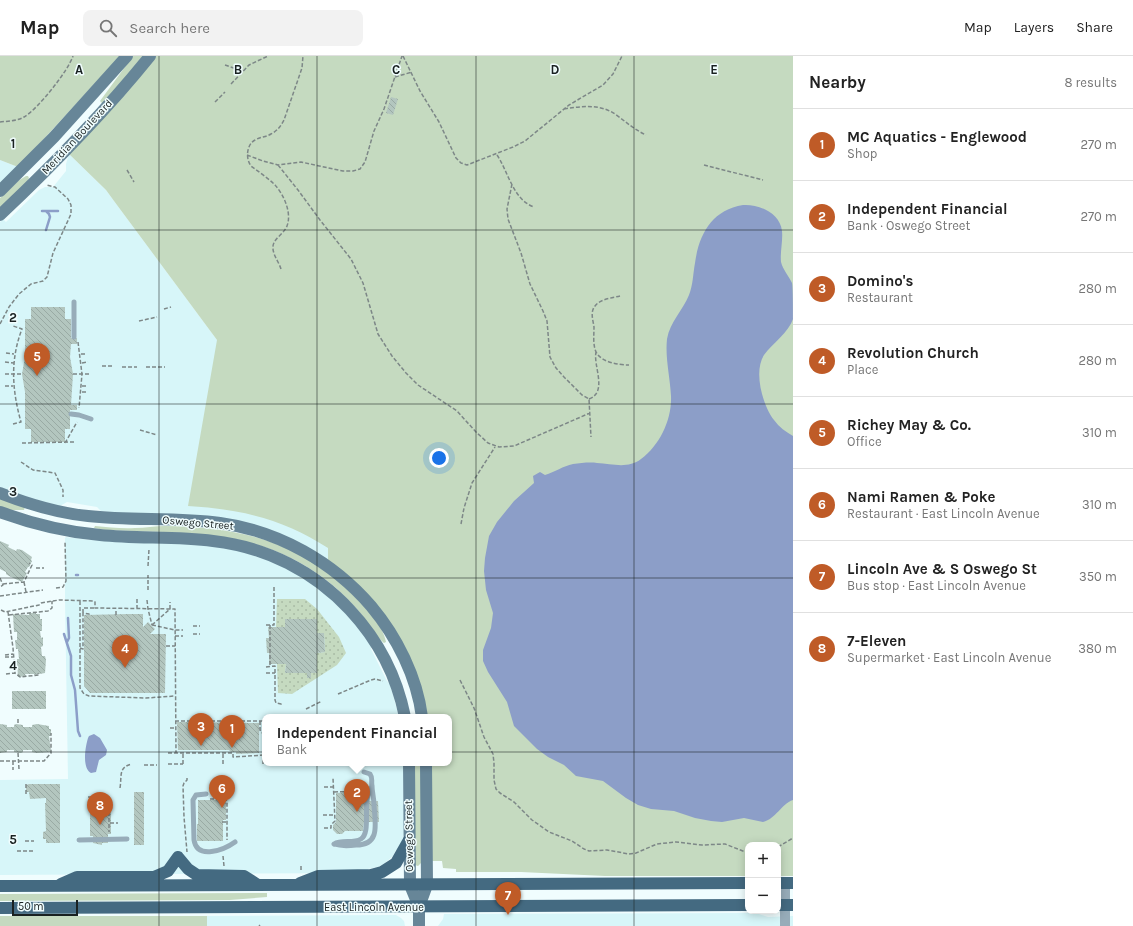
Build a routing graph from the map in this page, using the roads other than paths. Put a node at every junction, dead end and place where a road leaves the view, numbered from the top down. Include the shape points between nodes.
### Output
1 (127, 56) edge
2 (150, 56) edge
3 (0, 192) edge
4 (0, 215) edge
5 (74, 302) dead end
6 (76, 338) road end
7 (71, 414) dead end
8 (91, 419) dead end
9 (0, 493) edge
10 (0, 512) edge
11 (404, 714) edge
12 (421, 714) edge
13 (409, 766) edge
14 (426, 766) edge
15 (364, 772) dead end
16 (372, 786) junction
17 (206, 794) dead end
18 (127, 839) dead end
19 (79, 840) dead end
20 (409, 840) junction
21 (235, 842) dead end
22 (745, 883) edge
23 (785, 883) edge
24 (294, 885) junction
25 (410, 885) junction
26 (427, 885) junction
27 (0, 886) edge
28 (55, 886) junction
29 (258, 886) junction
30 (745, 905) edge
31 (785, 905) edge
32 (419, 907) junction
33 (0, 908) edge
34 (419, 926) edge
35 (785, 926) edge

1 - 3 main road, Meridian Boulevard
2 - 4 main road, Meridian Boulevard via 96,119
5 - 6 lane
7 - 8 lane
9 - 12 main road, Oswego Street via 44,507 87,516 210,522 234,526 266,534 300,549 346,581 381,619 407,666
10 - 11 main road, Oswego Street via 43,526 84,533 197,539 228,543 278,558 299,569 331,592 347,606 366,629 390,670
13 - 20 main road, Oswego Street
14 - 26 main road, Oswego Street
15 - 16 lane via 371,774
16 - 16 lane via 366,797 364,836 359,840 338,841 334,844 361,845 372,840 375,828
17 - 21 lane via 197,794 194,798 195,845 208,852
18 - 19 lane
20 - 24 main road via 396,863 382,872 371,875 318,876
20 - 25 main road, Oswego Street
22 - 26 main road, East Lincoln Avenue
23 - 31 street
24 - 25 main road, East Lincoln Avenue
24 - 29 main road, East Lincoln Avenue
25 - 26 main road, East Lincoln Avenue
25 - 32 main road, Oswego Street
26 - 32 main road, Oswego Street
27 - 28 main road, East Lincoln Avenue
28 - 29 main road, East Lincoln Avenue
28 - 29 main road via 77,877 154,877 168,871 178,857 187,869 197,875 244,876
30 - 32 main road, East Lincoln Avenue
31 - 35 street
32 - 33 main road, East Lincoln Avenue
32 - 34 main road, Oswego Street

